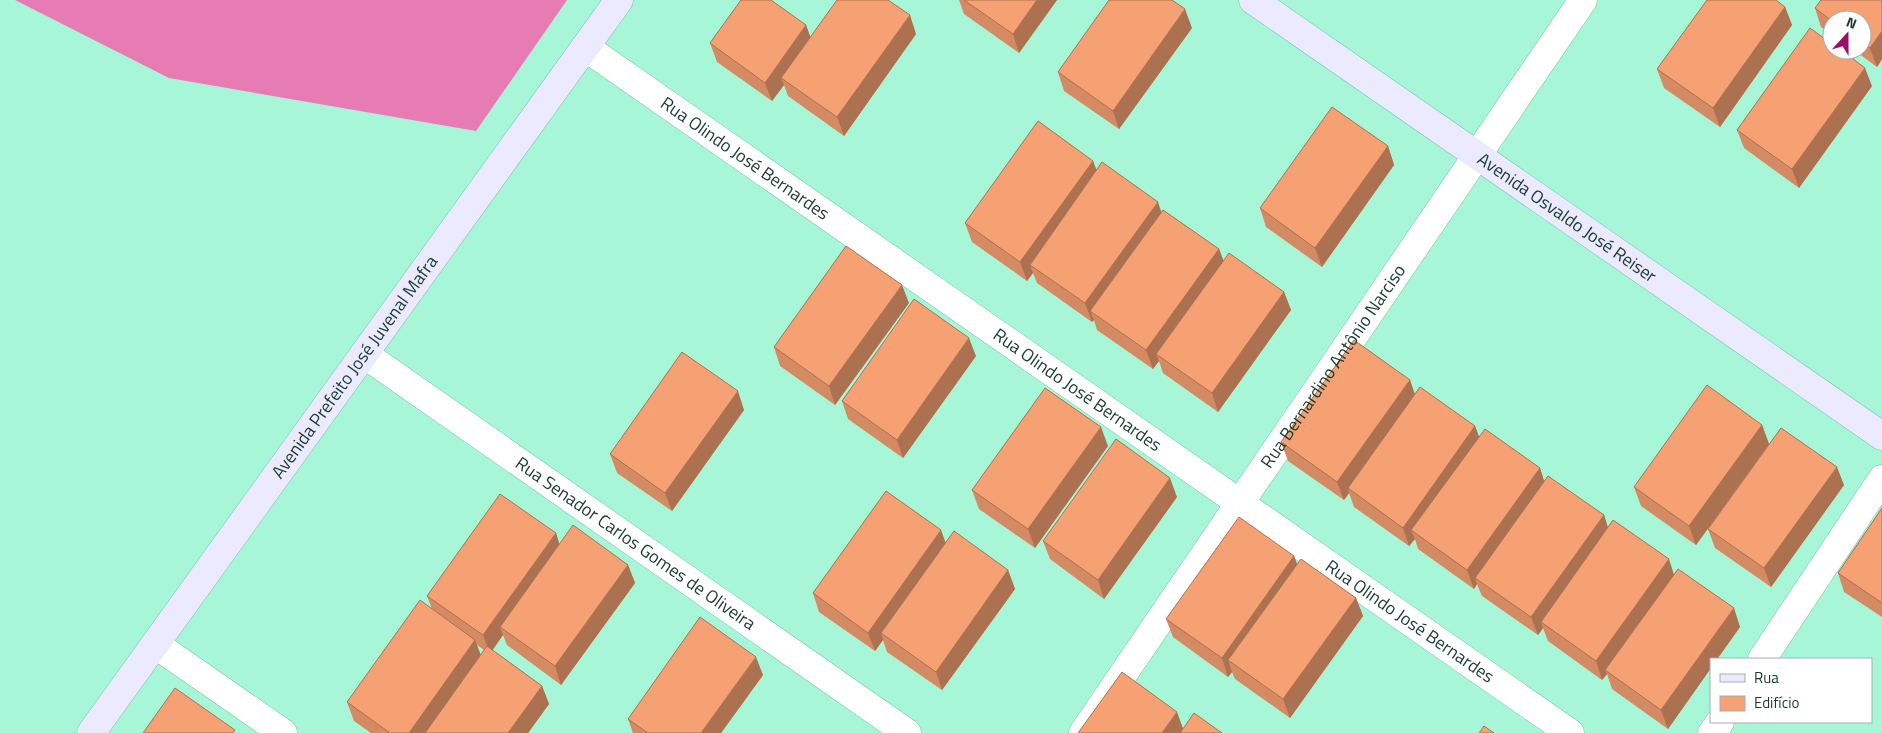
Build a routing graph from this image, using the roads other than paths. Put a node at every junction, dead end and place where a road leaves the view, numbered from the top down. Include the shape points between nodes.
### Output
1 (619, 0) edge
2 (1253, 0) edge
3 (1583, 0) edge
4 (585, 47) junction
5 (1477, 155) junction
6 (364, 354) junction
7 (1882, 436) edge
8 (1882, 479) edge
9 (1240, 503) junction
10 (155, 644) junction
11 (1763, 658) edge
12 (91, 733) edge
13 (283, 733) edge
14 (907, 733) edge
15 (1083, 733) edge
16 (1570, 733) edge

1 - 4 main road, Avenida Prefeito José Juvenal Mafra
2 - 5 main road, Avenida Osvaldo José Reiser
3 - 5 street, Rua Bernardino Antônio Narciso
4 - 6 main road, Avenida Prefeito José Juvenal Mafra
4 - 9 street, Rua Olindo José Bernardes
5 - 7 main road, Avenida Osvaldo José Reiser
5 - 9 street, Rua Bernardino Antônio Narciso
6 - 10 main road, Avenida Prefeito José Juvenal Mafra
6 - 14 street, Rua Senador Carlos Gomes de Oliveira
8 - 11 street
9 - 15 street, Rua Bernardino Antônio Narciso
9 - 16 street, Rua Olindo José Bernardes
10 - 12 main road, Avenida Prefeito José Juvenal Mafra
10 - 13 street

